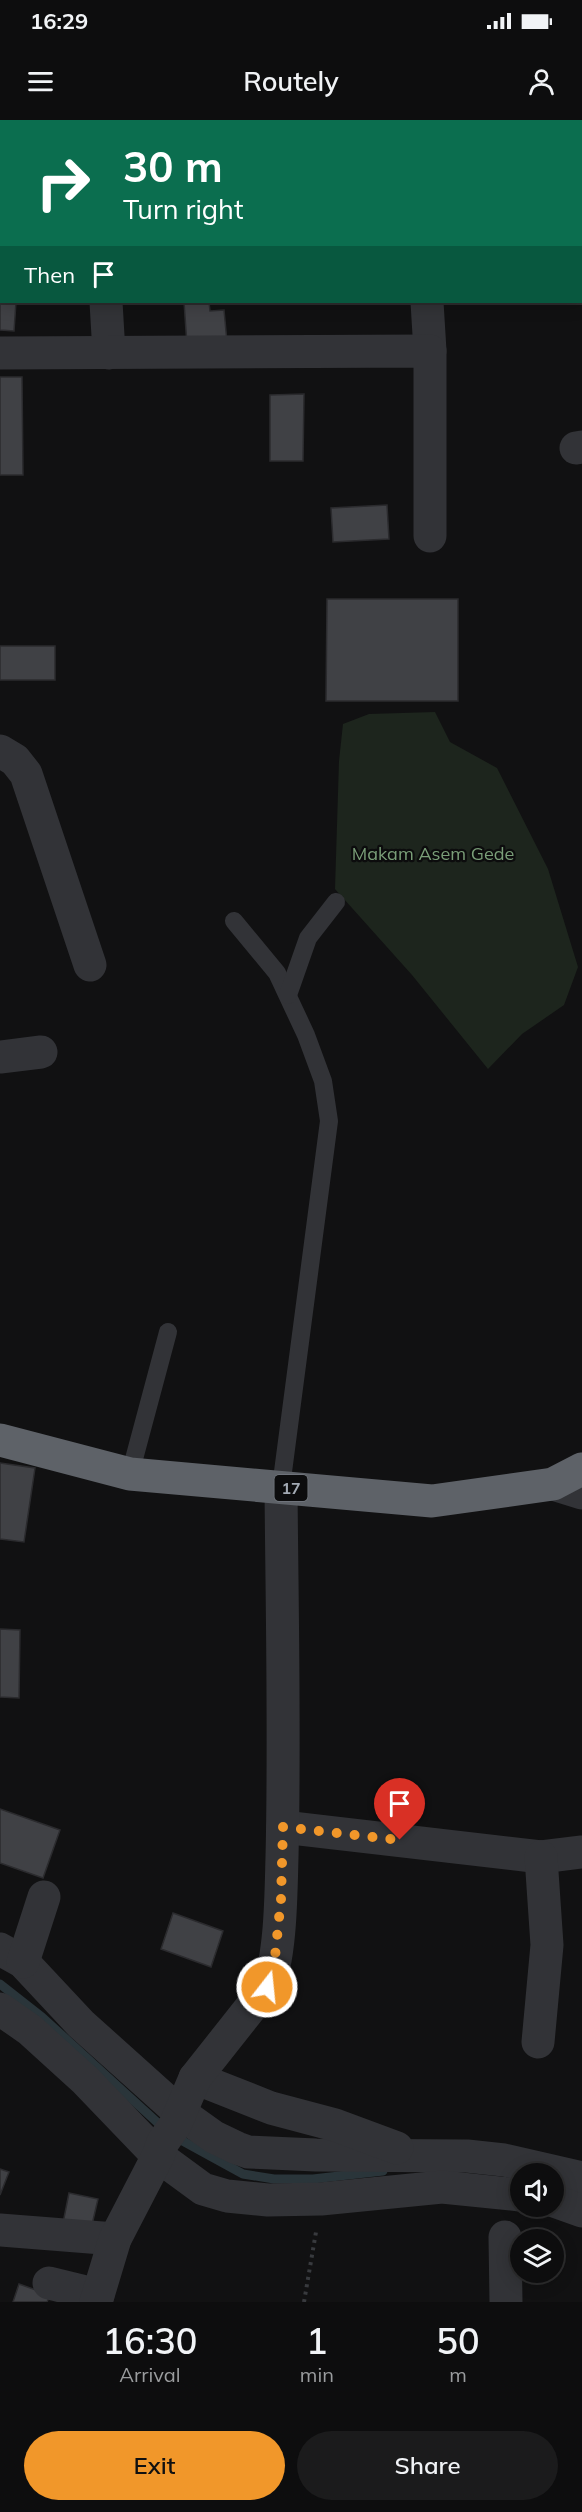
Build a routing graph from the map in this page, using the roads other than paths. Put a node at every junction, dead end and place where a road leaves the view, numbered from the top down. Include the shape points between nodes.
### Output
1 (106, 303) edge
2 (427, 303) edge
3 (430, 351) junction
4 (0, 353) edge
5 (109, 354) junction
6 (430, 536) dead end
7 (0, 751) edge
8 (336, 902) dead end
9 (234, 921) dead end
10 (90, 965) dead end
11 (288, 995) junction
12 (41, 1052) dead end
13 (0, 1057) edge
14 (168, 1332) dead end
15 (0, 1440) edge
16 (582, 1469) edge
17 (130, 1474) junction
18 (281, 1487) junction
19 (568, 1488) edge
20 (283, 1827) junction
21 (582, 1852) edge
22 (541, 1857) junction
23 (44, 1897) dead end
24 (11, 1956) edge
25 (0, 2009) edge
26 (538, 2042) dead end
27 (195, 2078) junction
28 (169, 2134) junction
29 (437, 2167) junction
30 (582, 2178) edge
31 (510, 2192) edge
32 (564, 2205) edge
33 (582, 2211) edge
34 (0, 2230) edge
35 (505, 2237) dead end
36 (115, 2240) junction
37 (49, 2283) dead end
38 (97, 2298) edge
39 (506, 2302) edge

1 - 5 street
2 - 3 street
3 - 5 street
3 - 6 street
4 - 5 street
7 - 10 street via 15,760 26,774
8 - 11 lane via 308,938
9 - 11 lane via 277,973
11 - 18 lane via 323,1081 329,1121
12 - 13 street
14 - 17 lane
15 - 17 highway, 17
16 - 19 highway, 17
17 - 18 highway, 17
18 - 19 highway, 17 via 432,1501
18 - 20 street
20 - 22 street
20 - 27 street via 273,1976
21 - 22 street
22 - 26 street via 547,1946
23 - 24 street
24 - 28 street via 81,2024
25 - 28 street via 86,2080
27 - 28 street
27 - 29 street via 271,2108 335,2125
28 - 29 street via 220,2141 248,2152
28 - 29 street via 203,2189 227,2196 321,2199
28 - 36 street
29 - 30 street via 504,2160
29 - 31 street
32 - 33 street
34 - 36 street
35 - 39 street
36 - 38 street
37 - 38 street

